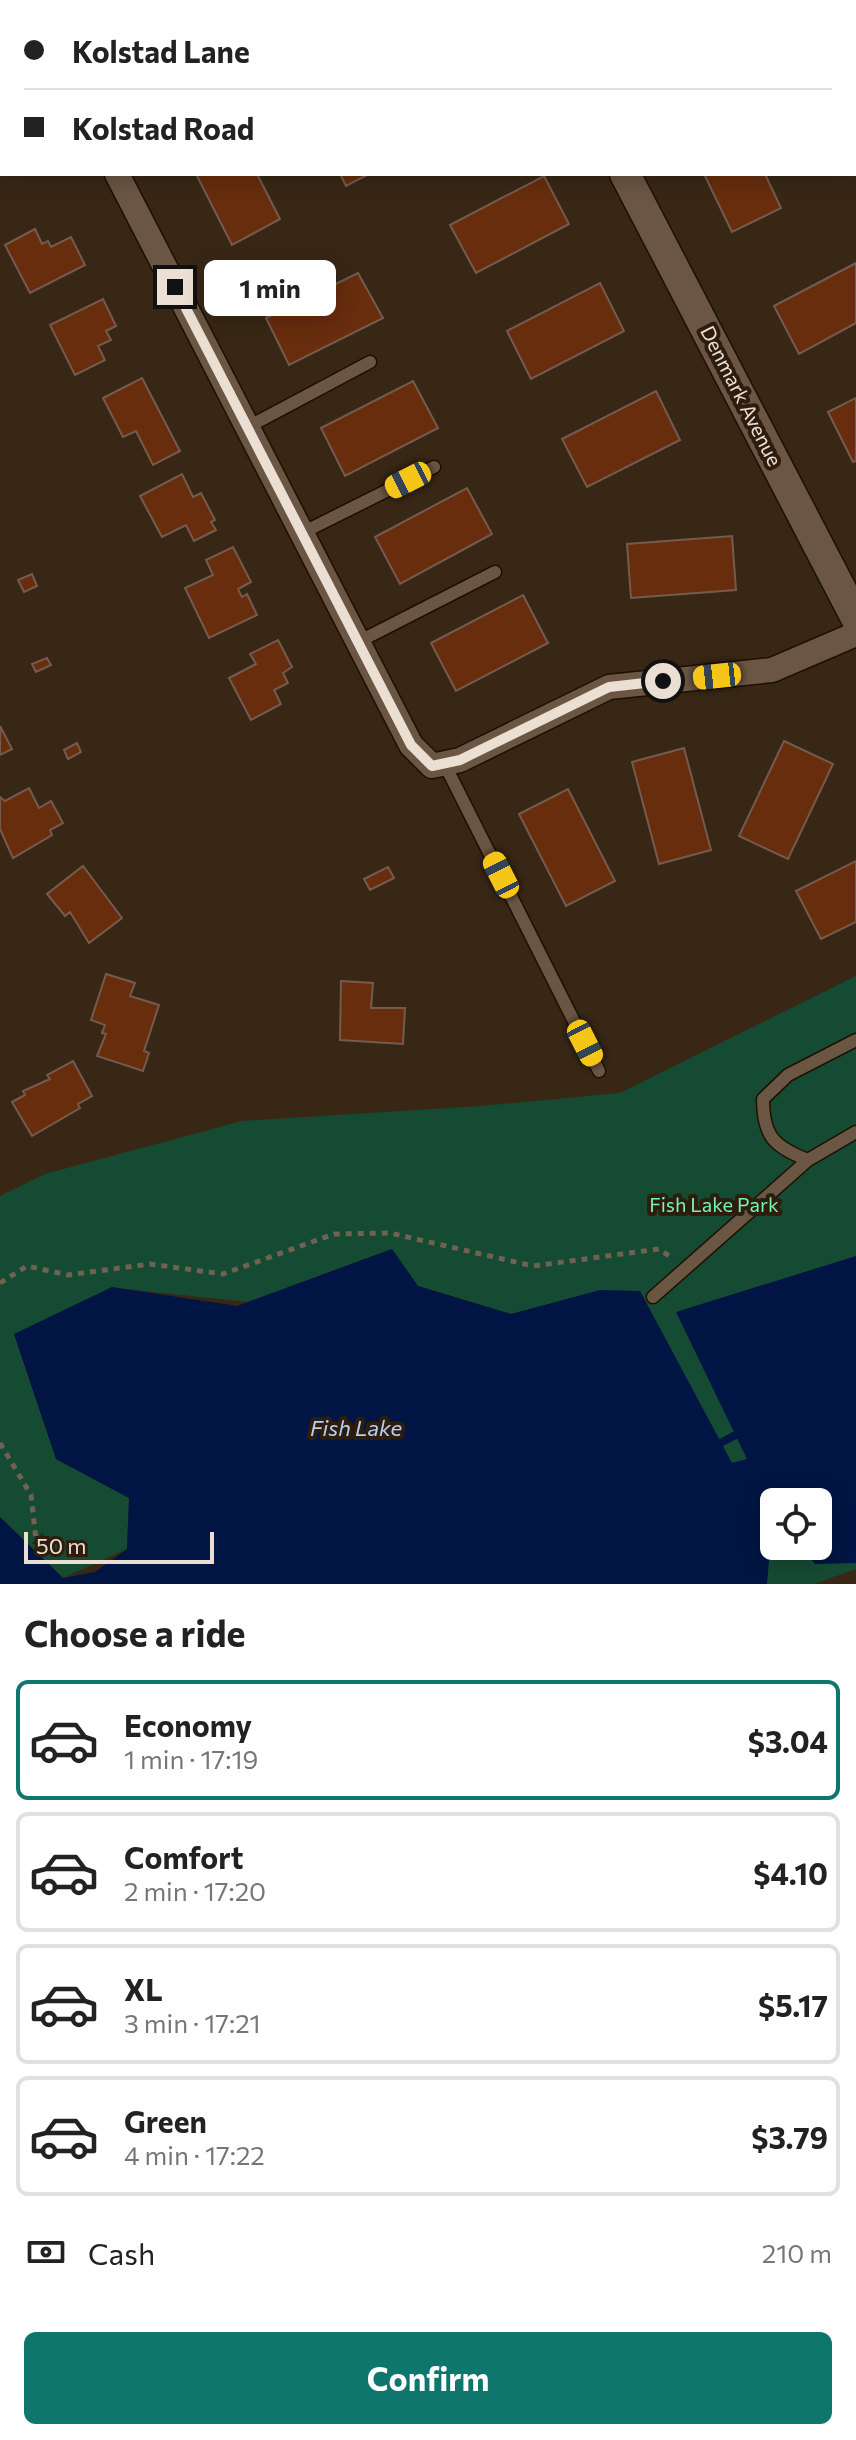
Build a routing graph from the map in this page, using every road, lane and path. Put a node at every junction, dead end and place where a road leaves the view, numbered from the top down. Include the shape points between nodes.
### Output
1 (118, 176) edge
2 (626, 176) edge
3 (370, 362) dead end
4 (248, 427) junction
5 (434, 467) dead end
6 (302, 533) junction
7 (495, 572) dead end
8 (856, 618) edge
9 (856, 634) edge
10 (358, 642) junction
11 (438, 765) junction
12 (856, 1040) edge
13 (599, 1071) dead end
14 (856, 1132) edge
15 (808, 1160) junction
16 (686, 1267) junction
17 (0, 1283) edge
18 (653, 1297) dead end
19 (0, 1443) edge
20 (2, 1452) edge
21 (36, 1540) dead end

1 - 4 street
2 - 8 street, Denmark Avenue
3 - 4 lane
4 - 6 street
5 - 6 lane
6 - 10 street
7 - 10 lane
9 - 11 street via 772,670 609,687 460,760
10 - 11 street via 411,745
11 - 13 lane
12 - 15 lane via 788,1075 763,1099 763,1123 780,1149
14 - 15 lane
15 - 16 lane
16 - 17 path via 659,1249 533,1266 390,1233 334,1234 223,1274 150,1264 68,1275 27,1266
16 - 18 lane
19 - 20 path
20 - 21 path via 31,1495

